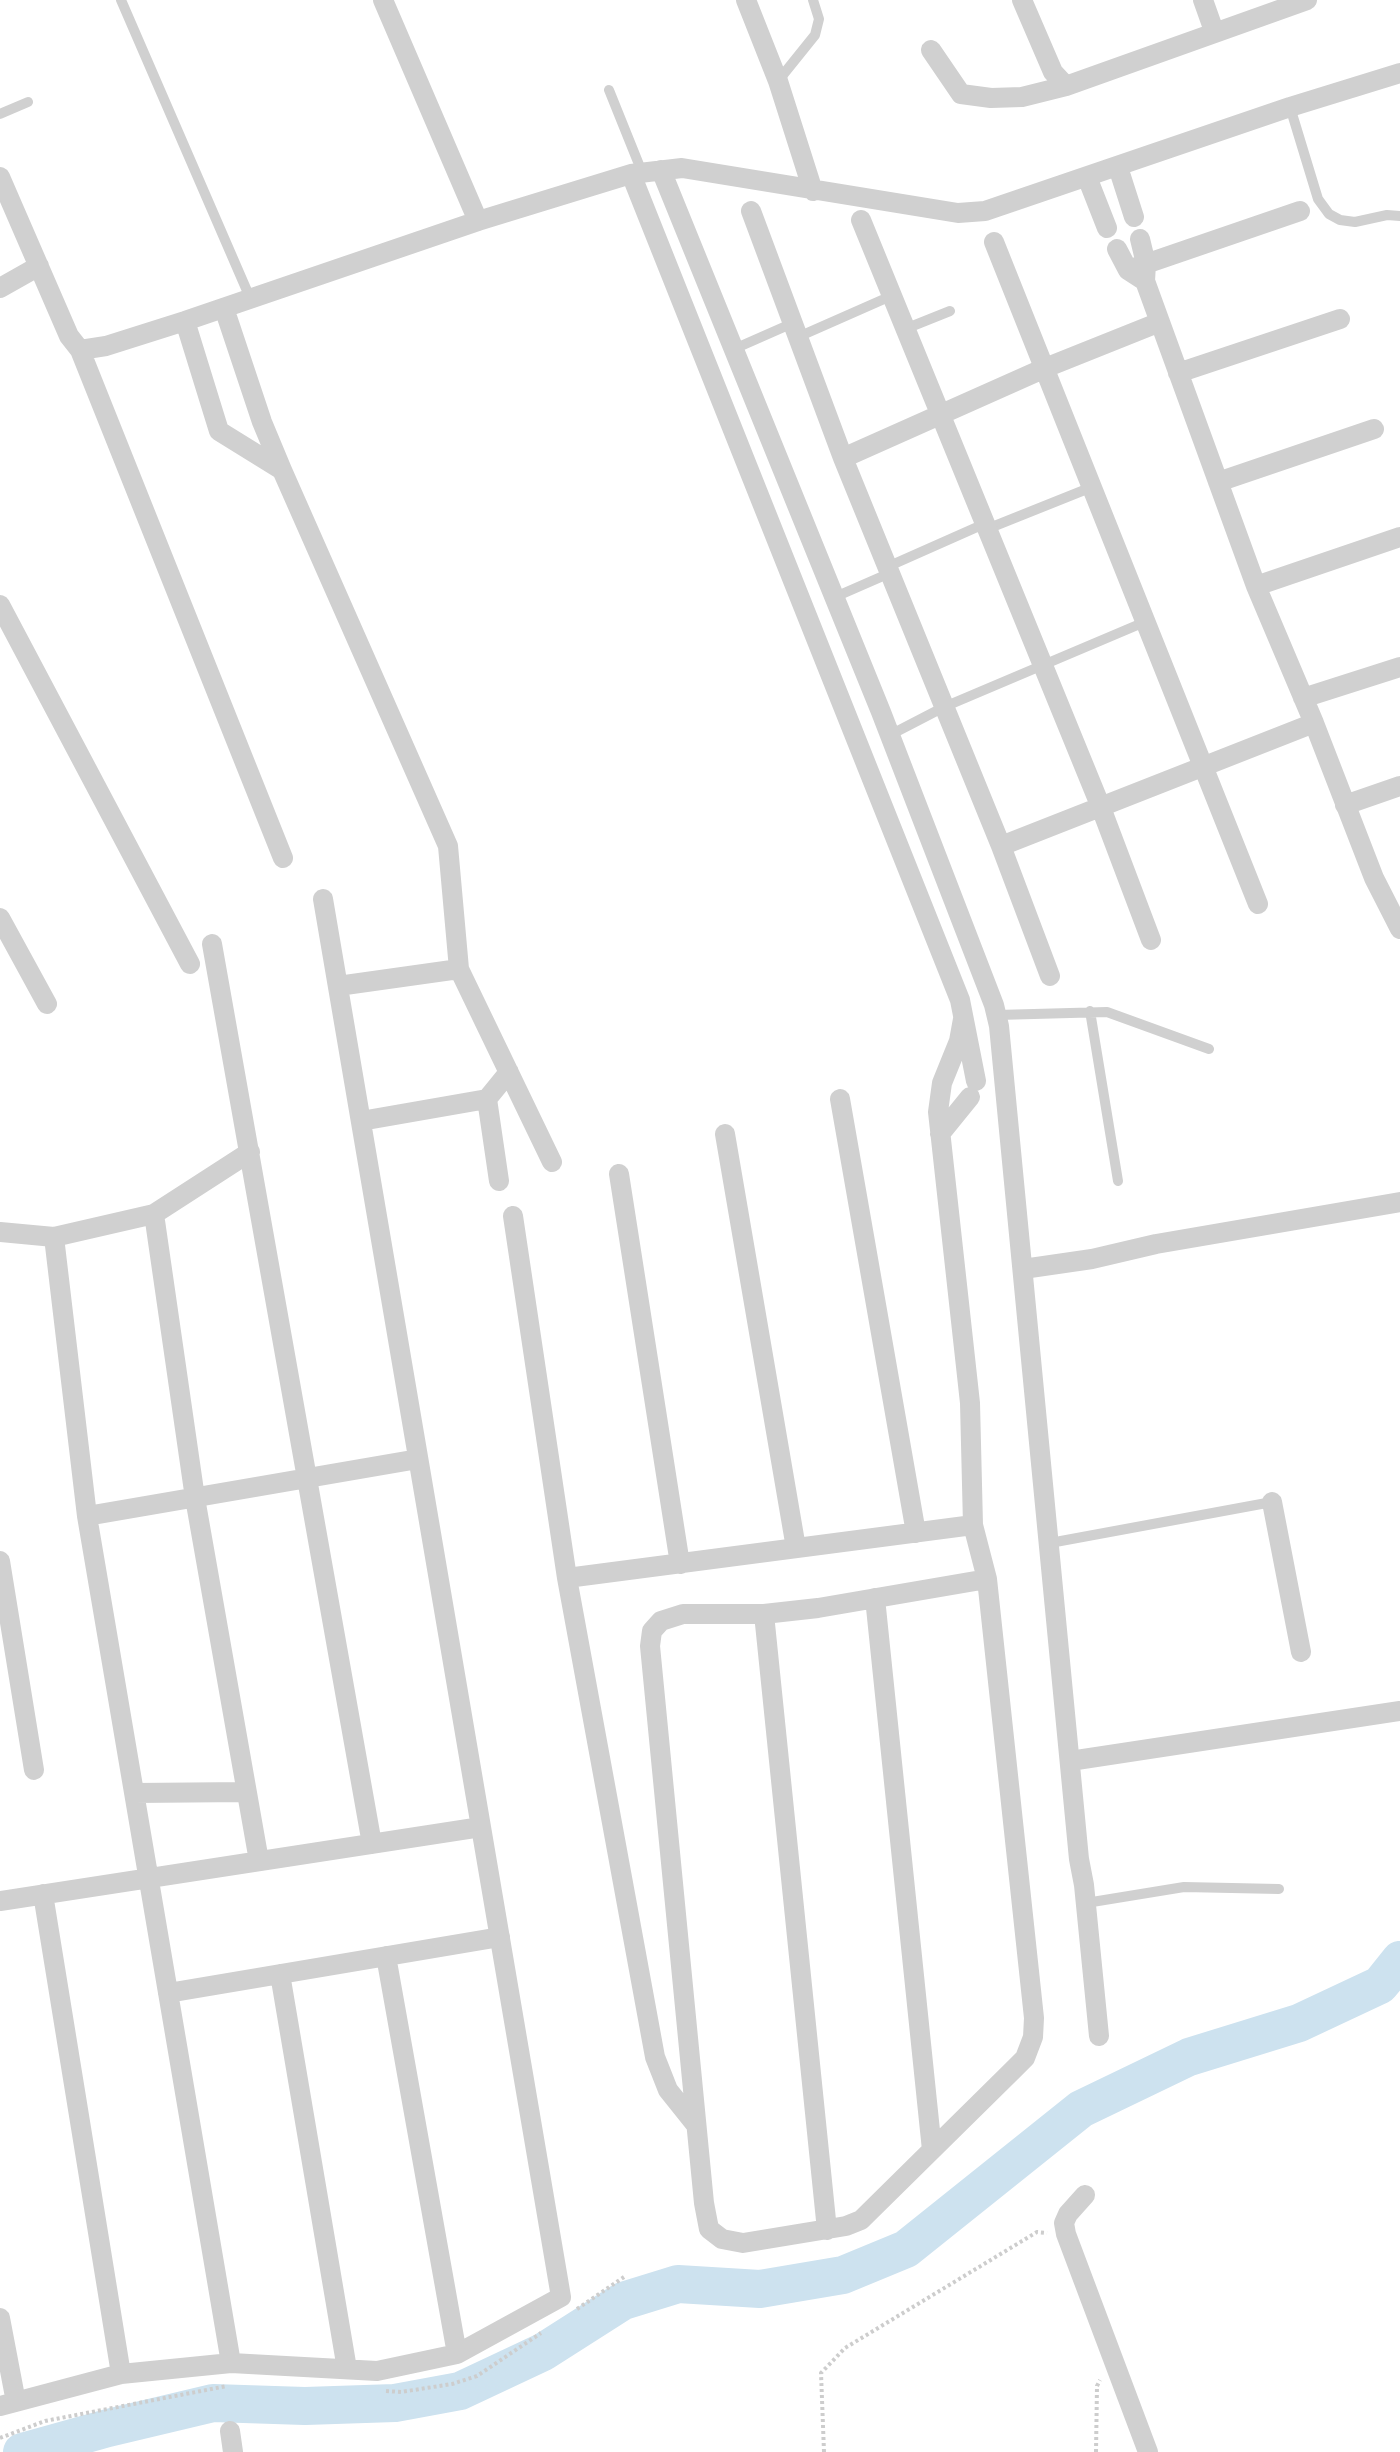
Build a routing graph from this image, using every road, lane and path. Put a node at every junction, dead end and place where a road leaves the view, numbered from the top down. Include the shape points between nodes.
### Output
1 (121, 0) edge
2 (383, 0) edge
3 (746, 0) edge
4 (813, 0) edge
5 (1022, 0) edge
6 (1203, 0) edge
7 (1294, 2) edge
8 (1214, 31) junction
9 (931, 50) dead end
10 (1400, 73) edge
11 (778, 81) junction
12 (1065, 86) junction
13 (609, 90) dead end
14 (28, 102) dead end
15 (1290, 107) junction
16 (0, 114) edge
17 (1118, 167) junction
18 (645, 172) junction
19 (0, 177) edge
20 (1087, 177) junction
21 (813, 191) junction
22 (751, 211) dead end
23 (1300, 211) dead end
24 (1400, 216) edge
25 (1134, 217) dead end
26 (861, 220) dead end
27 (478, 221) junction
28 (1107, 228) dead end
29 (1140, 239) dead end
30 (994, 242) dead end
31 (1117, 249) dead end
32 (39, 266) junction
33 (1140, 271) junction
34 (0, 288) edge
35 (891, 296) junction
36 (251, 300) junction
37 (224, 308) junction
38 (950, 311) dead end
39 (1340, 319) dead end
40 (184, 321) junction
41 (1160, 322) junction
42 (795, 330) junction
43 (905, 330) junction
44 (734, 349) junction
45 (80, 350) junction
46 (1045, 368) junction
47 (1178, 373) junction
48 (940, 414) junction
49 (1374, 429) dead end
50 (843, 458) junction
51 (282, 470) junction
52 (1218, 482) junction
53 (1092, 487) junction
54 (985, 527) junction
55 (1400, 537) edge
56 (888, 570) junction
57 (1256, 586) junction
58 (835, 597) junction
59 (0, 605) edge
60 (1147, 621) junction
61 (1042, 667) junction
62 (1400, 667) edge
63 (1303, 698) junction
64 (944, 707) junction
65 (1314, 723) junction
66 (890, 735) junction
67 (1205, 765) junction
68 (1400, 786) edge
69 (1100, 805) junction
70 (1345, 805) junction
71 (1001, 846) junction
72 (284, 858) dead end
73 (323, 899) dead end
74 (1258, 904) dead end
75 (1395, 908) edge
76 (1, 923) edge
77 (1400, 929) edge
78 (1151, 940) dead end
79 (212, 944) dead end
80 (190, 964) dead end
81 (459, 969) junction
82 (1050, 976) dead end
83 (338, 986) junction
84 (47, 1004) dead end
85 (1090, 1011) junction
86 (997, 1015) junction
87 (963, 1019) junction
88 (1209, 1048) dead end
89 (508, 1072) junction
90 (487, 1100) junction
91 (840, 1100) dead end
92 (361, 1121) junction
93 (725, 1134) dead end
94 (940, 1134) junction
95 (250, 1152) junction
96 (552, 1162) dead end
97 (619, 1174) dead end
98 (499, 1181) dead end
99 (1118, 1181) dead end
100 (1400, 1202) edge
101 (154, 1214) junction
102 (513, 1216) dead end
103 (0, 1232) edge
104 (54, 1237) junction
105 (1023, 1269) junction
106 (418, 1458) junction
107 (309, 1478) junction
108 (195, 1498) junction
109 (1272, 1502) joint
110 (87, 1516) junction
111 (974, 1525) junction
112 (916, 1533) junction
113 (1050, 1543) junction
114 (796, 1548) junction
115 (0, 1561) edge
116 (680, 1564) junction
117 (567, 1578) junction
118 (987, 1579) junction
119 (875, 1598) junction
120 (764, 1614) junction
121 (1302, 1652) dead end
122 (1400, 1711) edge
123 (1070, 1761) junction
124 (34, 1770) dead end
125 (247, 1792) junction
126 (134, 1793) junction
127 (481, 1827) junction
128 (372, 1844) junction
129 (259, 1861) junction
130 (149, 1878) junction
131 (1279, 1888) dead end
132 (43, 1894) junction
133 (0, 1901) edge
134 (1086, 1904) junction
135 (500, 1937) junction
136 (386, 1956) junction
137 (280, 1974) junction
138 (168, 1993) junction
139 (1099, 2036) dead end
140 (696, 2125) junction
141 (932, 2150) junction
142 (1084, 2195) dead end
143 (827, 2230) junction
144 (1066, 2234) junction
145 (0, 2318) edge
146 (457, 2354) junction
147 (1112, 2355) junction
148 (231, 2363) junction
149 (347, 2369) junction
150 (121, 2374) junction
151 (8, 2404) edge
152 (230, 2432) dead end
153 (233, 2452) edge
154 (824, 2452) edge
155 (1096, 2452) edge
156 (1148, 2452) edge

1 - 36 lane
2 - 27 street
3 - 11 street
4 - 11 lane via 819,19 815,35
5 - 12 street via 1053,72
6 - 8 street
7 - 8 street
8 - 12 street
9 - 12 street via 961,94 1022,98
10 - 15 street
11 - 21 street
13 - 18 lane
14 - 16 lane
15 - 17 street
15 - 24 lane via 1318,200 1329,214 1355,222
17 - 20 street
17 - 25 street
18 - 21 street via 682,168
18 - 27 street
18 - 44 street
18 - 87 street via 960,1000
19 - 32 street
20 - 21 street via 985,211 967,213
20 - 28 street
22 - 42 street
23 - 33 street
26 - 35 street
27 - 36 street
29 - 33 street
30 - 46 street
31 - 33 street
32 - 34 street
32 - 45 street via 69,336
33 - 41 street
35 - 42 lane
35 - 43 street
36 - 37 street
37 - 40 street
37 - 51 street
38 - 43 lane
39 - 47 street
40 - 45 street via 106,346
40 - 51 street via 219,431
41 - 46 street
41 - 47 street
42 - 44 lane
42 - 50 street
43 - 48 street
44 - 58 street
45 - 72 street
46 - 48 street
46 - 53 street
47 - 52 street
48 - 50 street
48 - 54 street
49 - 52 street
50 - 56 street
51 - 81 street via 448,846
52 - 57 street
53 - 54 lane
53 - 60 street
54 - 56 lane
54 - 61 street
55 - 57 street
56 - 58 lane
56 - 64 street
57 - 63 street
58 - 66 street
59 - 80 street
60 - 61 lane
60 - 67 street
61 - 64 lane
61 - 69 street
62 - 63 street
63 - 65 street
64 - 66 lane
64 - 71 street
65 - 67 street
65 - 70 street
66 - 86 street
67 - 69 street
67 - 74 street
68 - 70 street
69 - 71 street
69 - 78 street
70 - 75 street via 1374,878
71 - 82 street
73 - 83 street
75 - 77 street
76 - 84 street
79 - 95 street
81 - 83 street
81 - 89 street
83 - 92 street
85 - 86 lane
85 - 88 lane via 1125,1018
85 - 99 lane
86 - 105 street
87 - 94 street via 942,1083
87 - 94 street via 973,1089
89 - 90 street
89 - 96 street
90 - 92 street
90 - 98 street
91 - 112 street
92 - 106 street
93 - 114 street
94 - 111 street via 970,1403
95 - 101 street
95 - 107 street
97 - 116 street
100 - 105 street
101 - 104 street
101 - 108 street
102 - 117 street
103 - 104 street
104 - 110 street
105 - 113 street
106 - 107 street
106 - 127 street
107 - 108 street
107 - 128 street
108 - 110 street
108 - 125 street
109 - 113 lane
109 - 121 street
110 - 126 street
111 - 112 street
111 - 118 street
112 - 114 street
113 - 123 street
114 - 116 street
115 - 124 street
116 - 117 street
117 - 140 street via 655,2057 668,2090
118 - 119 street
118 - 141 street via 1033,2037 1025,2058
119 - 120 street
119 - 141 street
120 - 140 street via 684,1614 661,1621 652,1631 650,1646
120 - 143 street
122 - 123 street
123 - 134 street
125 - 126 street
125 - 129 street
126 - 130 street
127 - 128 street
127 - 135 street
128 - 129 street
129 - 130 street
130 - 132 street
130 - 138 street
131 - 134 lane via 1184,1887
132 - 133 street
132 - 150 street
134 - 139 street
135 - 136 street
135 - 146 street via 561,2297
136 - 137 street
136 - 146 street
137 - 138 street
137 - 149 street
138 - 148 street
140 - 143 street via 709,2229 722,2239 742,2243
141 - 143 street via 861,2220
142 - 144 street via 1068,2214 1064,2223
144 - 147 street
144 - 154 path via 1037,2232 845,2348 821,2373
145 - 151 street
146 - 149 street via 377,2371
147 - 155 path via 1097,2386
147 - 156 street
148 - 149 street
148 - 150 street
150 - 151 street
152 - 153 street

